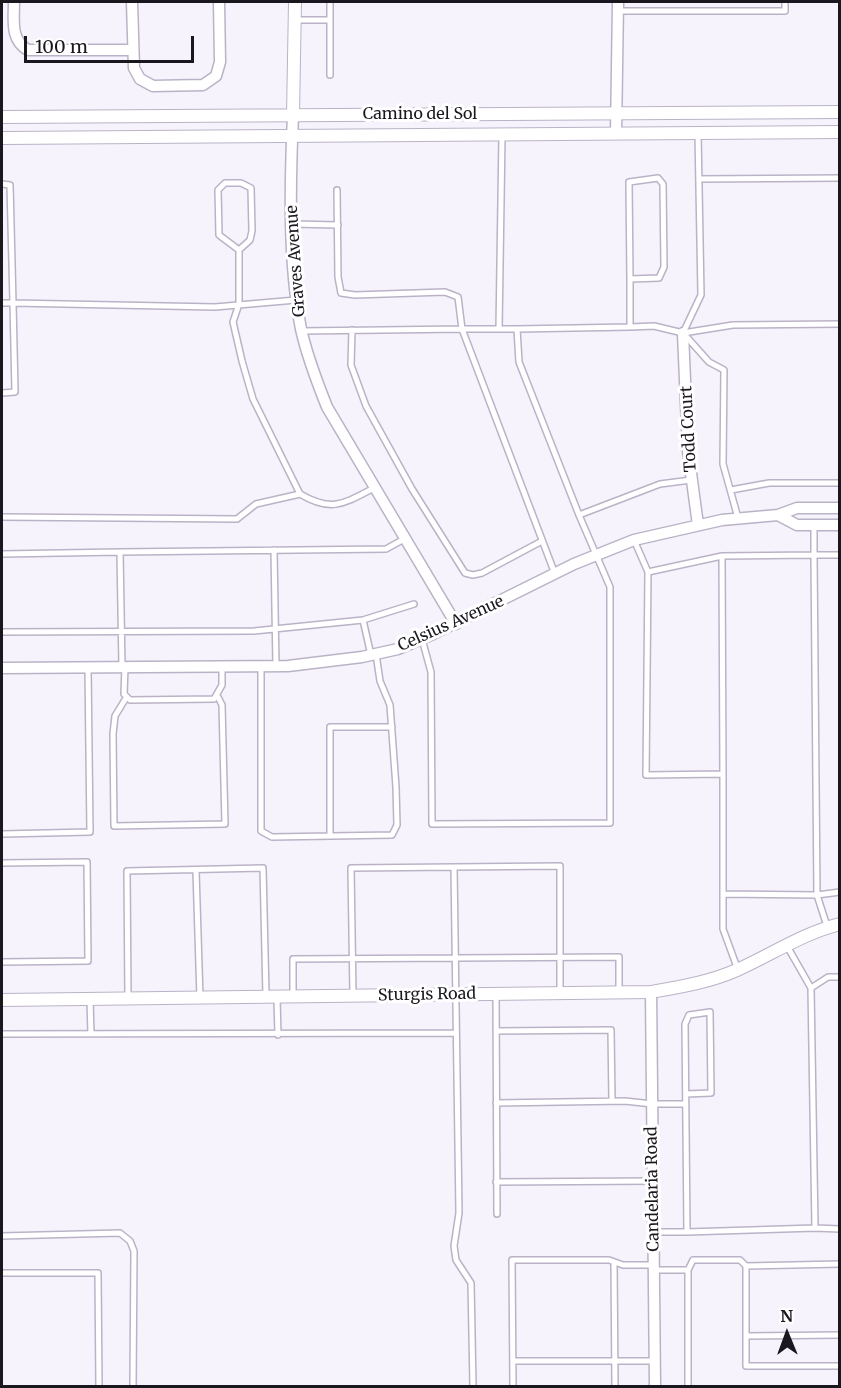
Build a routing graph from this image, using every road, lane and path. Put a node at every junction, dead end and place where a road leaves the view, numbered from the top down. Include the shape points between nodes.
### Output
1 (14, 2) edge
2 (132, 2) edge
3 (219, 2) edge
4 (296, 2) edge
5 (330, 2) edge
6 (785, 2) edge
7 (618, 6) edge
8 (295, 20) junction
9 (330, 20) junction
10 (132, 50) junction
11 (330, 75) dead end
12 (617, 112) junction
13 (840, 112) edge
14 (293, 115) junction
15 (2, 117) edge
16 (840, 132) edge
17 (698, 133) junction
18 (502, 134) junction
19 (616, 134) junction
20 (292, 135) junction
21 (2, 138) edge
22 (840, 178) edge
23 (699, 179) junction
24 (2, 184) edge
25 (337, 190) dead end
26 (292, 224) junction
27 (338, 225) junction
28 (238, 250) junction
29 (630, 279) junction
30 (296, 300) junction
31 (2, 303) edge
32 (13, 303) junction
33 (240, 304) junction
34 (840, 324) edge
35 (630, 327) junction
36 (517, 328) junction
37 (462, 329) junction
38 (499, 329) junction
39 (352, 330) junction
40 (302, 331) junction
41 (683, 333) junction
42 (2, 393) edge
43 (691, 480) junction
44 (840, 483) edge
45 (375, 488) junction
46 (731, 490) junction
47 (300, 494) junction
48 (840, 508) edge
49 (579, 515) junction
50 (778, 515) junction
51 (2, 517) edge
52 (738, 518) junction
53 (698, 525) junction
54 (814, 525) junction
55 (840, 525) edge
56 (406, 538) junction
57 (634, 540) junction
58 (542, 541) junction
59 (274, 550) junction
60 (120, 552) junction
61 (2, 554) edge
62 (595, 555) junction
63 (814, 555) junction
64 (840, 555) edge
65 (722, 556) junction
66 (648, 572) junction
67 (555, 574) junction
68 (414, 604) dead end
69 (363, 620) junction
70 (456, 624) junction
71 (275, 629) junction
72 (2, 632) edge
73 (122, 633) junction
74 (422, 639) junction
75 (374, 654) junction
76 (222, 666) junction
77 (261, 666) junction
78 (276, 666) junction
79 (124, 667) junction
80 (2, 668) edge
81 (88, 668) junction
82 (126, 698) junction
83 (218, 698) junction
84 (392, 727) junction
85 (723, 774) junction
86 (2, 834) edge
87 (330, 836) junction
88 (2, 862) edge
89 (454, 867) junction
90 (196, 871) junction
91 (840, 892) edge
92 (723, 894) junction
93 (818, 895) junction
94 (834, 926) edge
95 (787, 945) junction
96 (560, 957) junction
97 (456, 958) junction
98 (352, 959) junction
99 (2, 962) edge
100 (738, 970) junction
101 (840, 977) edge
102 (811, 988) junction
103 (651, 992) junction
104 (560, 993) junction
105 (620, 993) junction
106 (495, 994) junction
107 (456, 995) junction
108 (353, 997) junction
109 (272, 998) junction
110 (293, 998) junction
111 (90, 999) junction
112 (128, 999) junction
113 (200, 999) junction
114 (2, 1000) edge
115 (496, 1031) junction
116 (456, 1033) junction
117 (2, 1034) edge
118 (91, 1034) junction
119 (278, 1035) junction
120 (686, 1094) junction
121 (612, 1101) junction
122 (496, 1103) junction
123 (652, 1104) junction
124 (686, 1104) junction
125 (653, 1181) junction
126 (496, 1182) junction
127 (496, 1214) dead end
128 (815, 1228) junction
129 (840, 1228) edge
130 (654, 1232) junction
131 (687, 1232) junction
132 (2, 1236) edge
133 (614, 1262) junction
134 (840, 1264) edge
135 (623, 1265) junction
136 (746, 1266) junction
137 (654, 1267) junction
138 (688, 1270) junction
139 (614, 1272) junction
140 (2, 1273) edge
141 (840, 1335) edge
142 (746, 1336) junction
143 (615, 1360) junction
144 (654, 1360) junction
145 (513, 1362) junction
146 (840, 1366) edge
147 (99, 1386) edge
148 (133, 1386) edge
149 (473, 1386) edge
150 (513, 1386) edge
151 (615, 1386) edge
152 (655, 1386) edge
153 (688, 1386) edge

1 - 10 street via 15,36 28,50
2 - 10 street
3 - 10 street via 220,69 210,82 146,84 136,75
4 - 8 street, Graves Avenue
5 - 9 lane
6 - 7 lane via 785,11
7 - 12 street
8 - 9 lane
8 - 14 street, Graves Avenue
9 - 11 lane
12 - 13 street, Camino del Sol
12 - 14 street, Camino del Sol
12 - 19 street
14 - 15 street, Camino del Sol
14 - 20 street, Graves Avenue
16 - 17 street, Camino del Sol
17 - 19 street, Camino del Sol
17 - 23 lane
18 - 19 street, Camino del Sol
18 - 20 street, Camino del Sol
18 - 38 lane
20 - 21 street, Camino del Sol
20 - 26 street, Graves Avenue
22 - 23 lane
23 - 41 lane via 701,295
24 - 32 lane via 10,185
25 - 27 lane
26 - 27 lane
26 - 30 street, Graves Avenue
27 - 37 lane via 341,293 355,296 446,292 458,297
28 - 28 lane via 250,240 252,231 251,188 241,183 225,183 218,190 219,235
28 - 33 lane
29 - 29 lane via 659,278 663,273 663,184 658,178 629,182
29 - 35 lane
30 - 33 lane
30 - 40 street, Graves Avenue
31 - 32 lane
32 - 33 lane via 215,307
32 - 42 lane via 15,392
33 - 47 lane via 233,322 253,399
34 - 41 lane via 733,325
35 - 36 lane
35 - 41 lane via 654,326
36 - 38 lane
36 - 49 lane via 519,362
37 - 38 lane
37 - 39 lane
37 - 58 lane
39 - 40 lane
39 - 58 lane via 351,365 366,406 465,573 482,573
40 - 45 street, Graves Avenue via 327,407
41 - 43 street, Todd Court
41 - 46 lane via 709,362 724,370 723,464
43 - 49 lane via 660,484
43 - 53 street, Todd Court
44 - 46 lane via 769,483
45 - 47 lane via 338,507
45 - 56 street, Graves Avenue
46 - 52 lane
47 - 51 lane via 256,504 237,519
48 - 50 street, Celsius Avenue via 797,508
49 - 62 lane
50 - 52 street, Celsius Avenue
50 - 54 street, Celsius Avenue via 797,525
52 - 53 street, Celsius Avenue
53 - 57 street, Celsius Avenue
54 - 55 street, Celsius Avenue
54 - 63 lane
56 - 59 lane via 386,549
56 - 70 street, Graves Avenue
57 - 62 street, Celsius Avenue
57 - 66 lane
58 - 67 lane
59 - 60 lane
59 - 71 lane
60 - 61 lane
60 - 73 lane
62 - 67 street, Celsius Avenue
62 - 74 lane via 610,586 610,823 432,824 431,672
63 - 64 lane
63 - 65 lane
63 - 93 lane
65 - 66 lane
65 - 85 lane
66 - 85 lane via 646,775
67 - 70 street, Celsius Avenue
68 - 69 lane
69 - 71 lane
69 - 75 lane
70 - 74 street, Celsius Avenue
71 - 73 lane
71 - 78 lane
72 - 73 lane
73 - 79 lane
74 - 75 street, Celsius Avenue
75 - 78 street, Celsius Avenue
75 - 84 lane via 390,705
76 - 77 street, Celsius Avenue
76 - 79 street, Celsius Avenue
76 - 83 lane
77 - 78 street, Celsius Avenue
77 - 87 lane via 261,831 272,837
79 - 81 street, Celsius Avenue
79 - 82 lane
80 - 81 street, Celsius Avenue
81 - 86 lane via 90,832
82 - 83 lane
82 - 83 lane via 115,716 113,734 114,826 225,824 222,705
84 - 87 lane via 330,727
84 - 87 lane via 396,832 392,836
85 - 92 lane
88 - 99 lane via 87,862 88,961
89 - 96 lane via 560,866
89 - 97 lane
89 - 98 lane via 351,868
90 - 109 lane via 263,868
90 - 112 lane via 127,871
90 - 113 lane
91 - 93 lane
92 - 93 lane
92 - 100 lane via 723,929
93 - 94 lane
94 - 95 street, Sturgis Road
95 - 100 street, Sturgis Road
95 - 102 lane
96 - 97 lane
96 - 104 lane
96 - 105 lane via 619,957
97 - 98 lane
97 - 107 lane
98 - 108 lane
98 - 110 lane via 293,959
100 - 103 street, Sturgis Road via 690,986
101 - 102 lane via 828,977
102 - 128 lane
103 - 105 street, Sturgis Road
103 - 123 street, Candelaria Road
104 - 105 street, Sturgis Road
104 - 106 street, Sturgis Road
106 - 107 street, Sturgis Road
106 - 115 lane
107 - 108 street, Sturgis Road
107 - 116 lane
108 - 110 street, Sturgis Road
109 - 110 street, Sturgis Road
109 - 113 street, Sturgis Road
109 - 119 lane
111 - 112 street, Sturgis Road
111 - 114 street, Sturgis Road
111 - 118 lane
112 - 113 street, Sturgis Road
115 - 121 lane via 611,1030
115 - 122 lane
116 - 119 lane
116 - 149 lane via 459,1213 454,1246 456,1260 471,1283
117 - 118 lane
118 - 119 lane
120 - 120 lane via 685,1024 689,1015 710,1012 711,1094
120 - 124 lane
121 - 122 lane
121 - 123 lane
122 - 126 lane
123 - 124 lane
123 - 125 street, Candelaria Road
124 - 131 lane
125 - 126 lane
125 - 130 street, Candelaria Road
126 - 127 lane
128 - 129 lane
128 - 131 lane
130 - 131 lane
130 - 137 street, Candelaria Road
132 - 148 lane via 120,1233 130,1241 134,1251
133 - 135 lane
133 - 139 lane
133 - 145 lane via 512,1260
134 - 136 lane
135 - 137 lane
135 - 139 lane
136 - 138 lane via 740,1260 693,1260
136 - 142 lane
137 - 138 lane
137 - 144 street, Candelaria Road
138 - 153 lane
139 - 143 lane
140 - 147 lane via 98,1273
141 - 142 lane
142 - 146 lane via 746,1366
143 - 144 lane
143 - 145 lane
143 - 151 lane
144 - 152 street, Candelaria Road
145 - 150 lane

